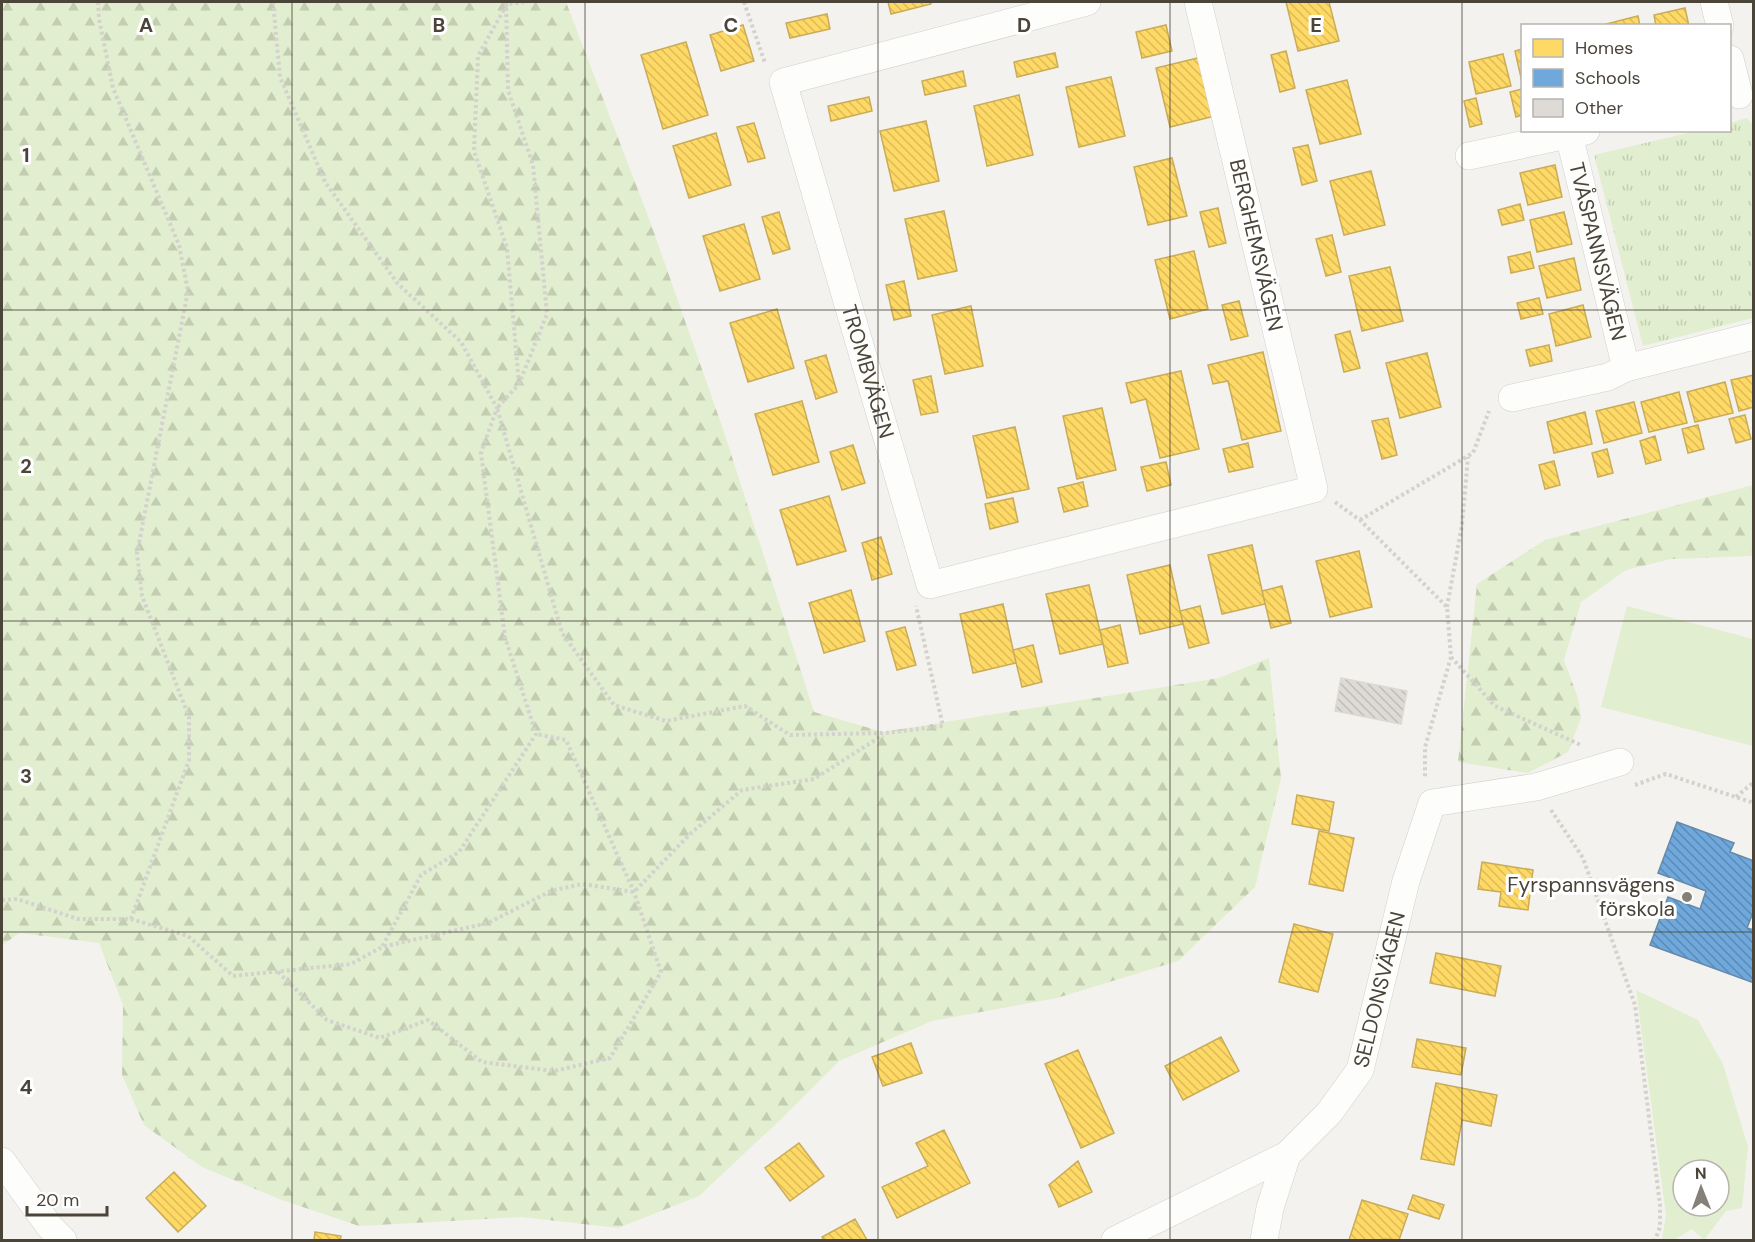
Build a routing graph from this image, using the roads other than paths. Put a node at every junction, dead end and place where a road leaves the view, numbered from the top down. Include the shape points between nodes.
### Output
1 (1087, 2) edge
2 (1198, 2) edge
3 (1714, 2) edge
4 (1720, 24) edge
5 (1731, 63) edge
6 (1741, 101) edge
7 (1578, 133) edge
8 (1469, 156) dead end
9 (1754, 336) edge
10 (1626, 368) junction
11 (1512, 398) road end
12 (930, 585) joint
13 (1620, 762) dead end
14 (1287, 1155) junction
15 (2, 1161) edge
16 (63, 1240) edge
17 (1115, 1240) edge
18 (1264, 1240) edge

1 - 12 street, TROMBVÄGEN via 783,82
2 - 12 street, BERGHEMSVÄGEN via 1314,489
3 - 4 street
5 - 6 street
7 - 8 street, TVÅSPANNSVÄGEN
7 - 10 street, TVÅSPANNSVÄGEN
9 - 10 street, TVÅSPANNSVÄGEN
10 - 11 street, TVÅSPANNSVÄGEN via 1608,377
13 - 14 street, SELDONSVÄGEN via 1536,787 1432,803 1406,881 1360,1070 1329,1113
14 - 17 street, SELDONSVÄGEN
14 - 18 street
15 - 16 street

